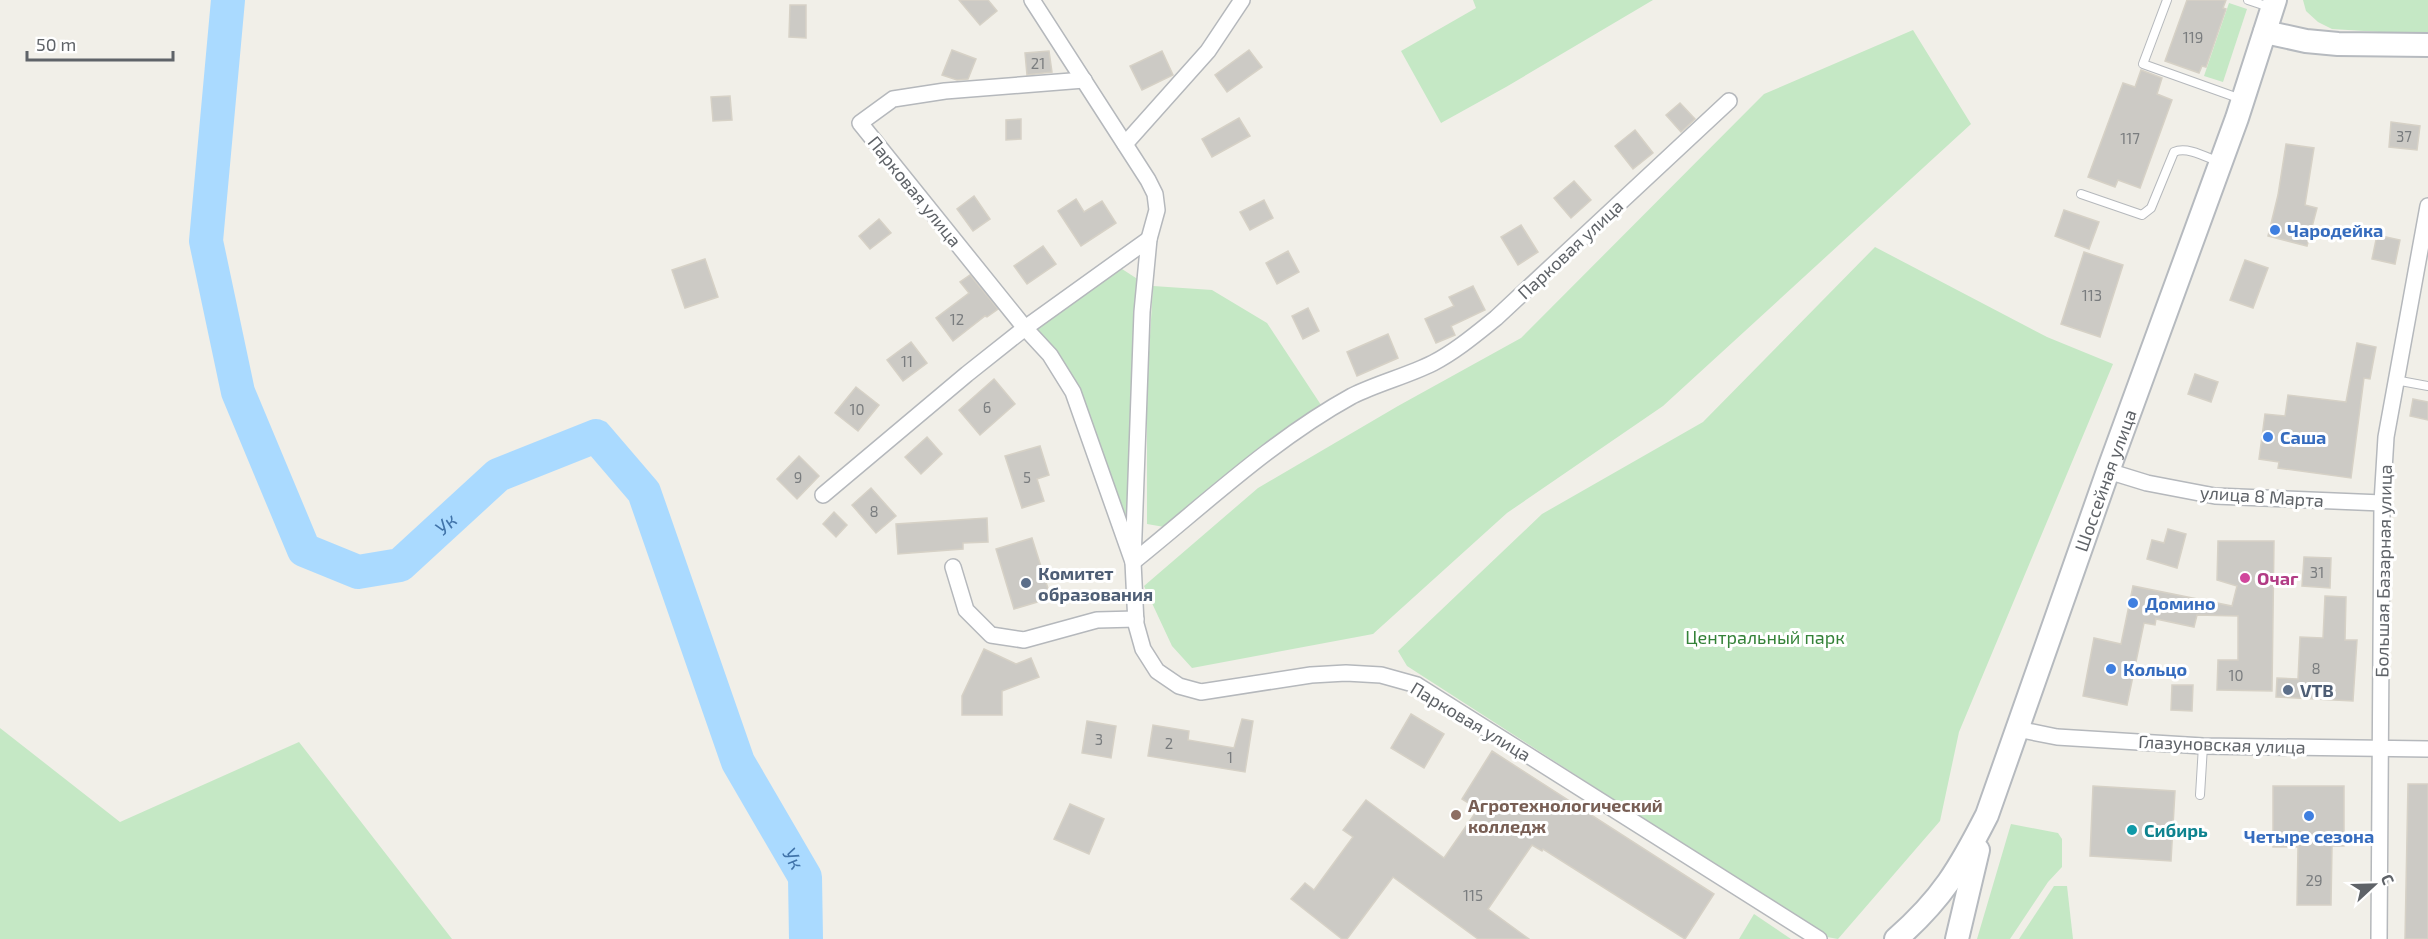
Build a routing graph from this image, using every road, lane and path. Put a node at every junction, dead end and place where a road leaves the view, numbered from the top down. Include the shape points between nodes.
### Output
1 (1032, 0) edge
2 (1242, 0) edge
3 (2167, 0) edge
4 (2248, 0) edge
5 (2273, 4) edge
6 (2265, 32) junction
7 (2428, 45) edge
8 (1084, 80) junction
9 (2243, 99) junction
10 (1729, 101) dead end
11 (1125, 144) junction
12 (2221, 163) junction
13 (2081, 194) dead end
14 (2428, 206) edge
15 (1149, 239) junction
16 (1025, 328) junction
17 (2395, 380) junction
18 (2428, 386) edge
19 (2108, 471) junction
20 (823, 495) dead end
21 (2382, 503) junction
22 (1133, 562) junction
23 (953, 567) dead end
24 (1136, 619) junction
25 (2017, 729) junction
26 (2203, 746) junction
27 (2380, 748) junction
28 (2428, 748) edge
29 (2200, 795) dead end
30 (1987, 815) junction
31 (1819, 939) edge
32 (1896, 939) edge
33 (1957, 939) edge
34 (2379, 939) edge

1 - 8 street, Парковая улица
2 - 11 street via 1208,51
3 - 9 lane via 2143,64
4 - 5 lane
5 - 6 main road, Шоссейная улица
6 - 7 main road via 2338,44
6 - 9 main road, Шоссейная улица
8 - 11 street, Парковая улица
8 - 16 street, Парковая улица via 893,99 860,123
9 - 12 main road, Шоссейная улица
10 - 22 street, Парковая улица via 1475,335 1433,363 1353,396 1305,426
11 - 15 street, Парковая улица via 1155,194 1157,210
12 - 13 lane via 2186,150 2174,152 2151,208 2142,215
12 - 19 main road, Шоссейная улица
14 - 17 street, Большая Базарная улица
15 - 16 street
15 - 22 street, Парковая улица via 1142,312
16 - 20 street
16 - 22 street, Парковая улица via 1050,356 1073,392
17 - 18 lane
17 - 21 street, Большая Базарная улица
19 - 21 street, улица 8 Марта via 2215,496
19 - 25 main road, Шоссейная улица
21 - 27 street, Большая Базарная улица
22 - 24 street, Парковая улица
23 - 24 street via 966,610 991,635 1024,640 1096,620
24 - 31 street, Парковая улица via 1143,649 1157,671 1179,686 1201,692 1346,673 1381,675 1417,685
25 - 26 street, Глазуновская улица via 2057,736
25 - 30 main road, Шоссейная улица
26 - 27 street, Глазуновская улица
26 - 29 lane
27 - 28 street, Глазуновская улица
27 - 34 street, Большая Базарная улица
30 - 32 main road, Шоссейная улица via 1944,891
30 - 33 main road

